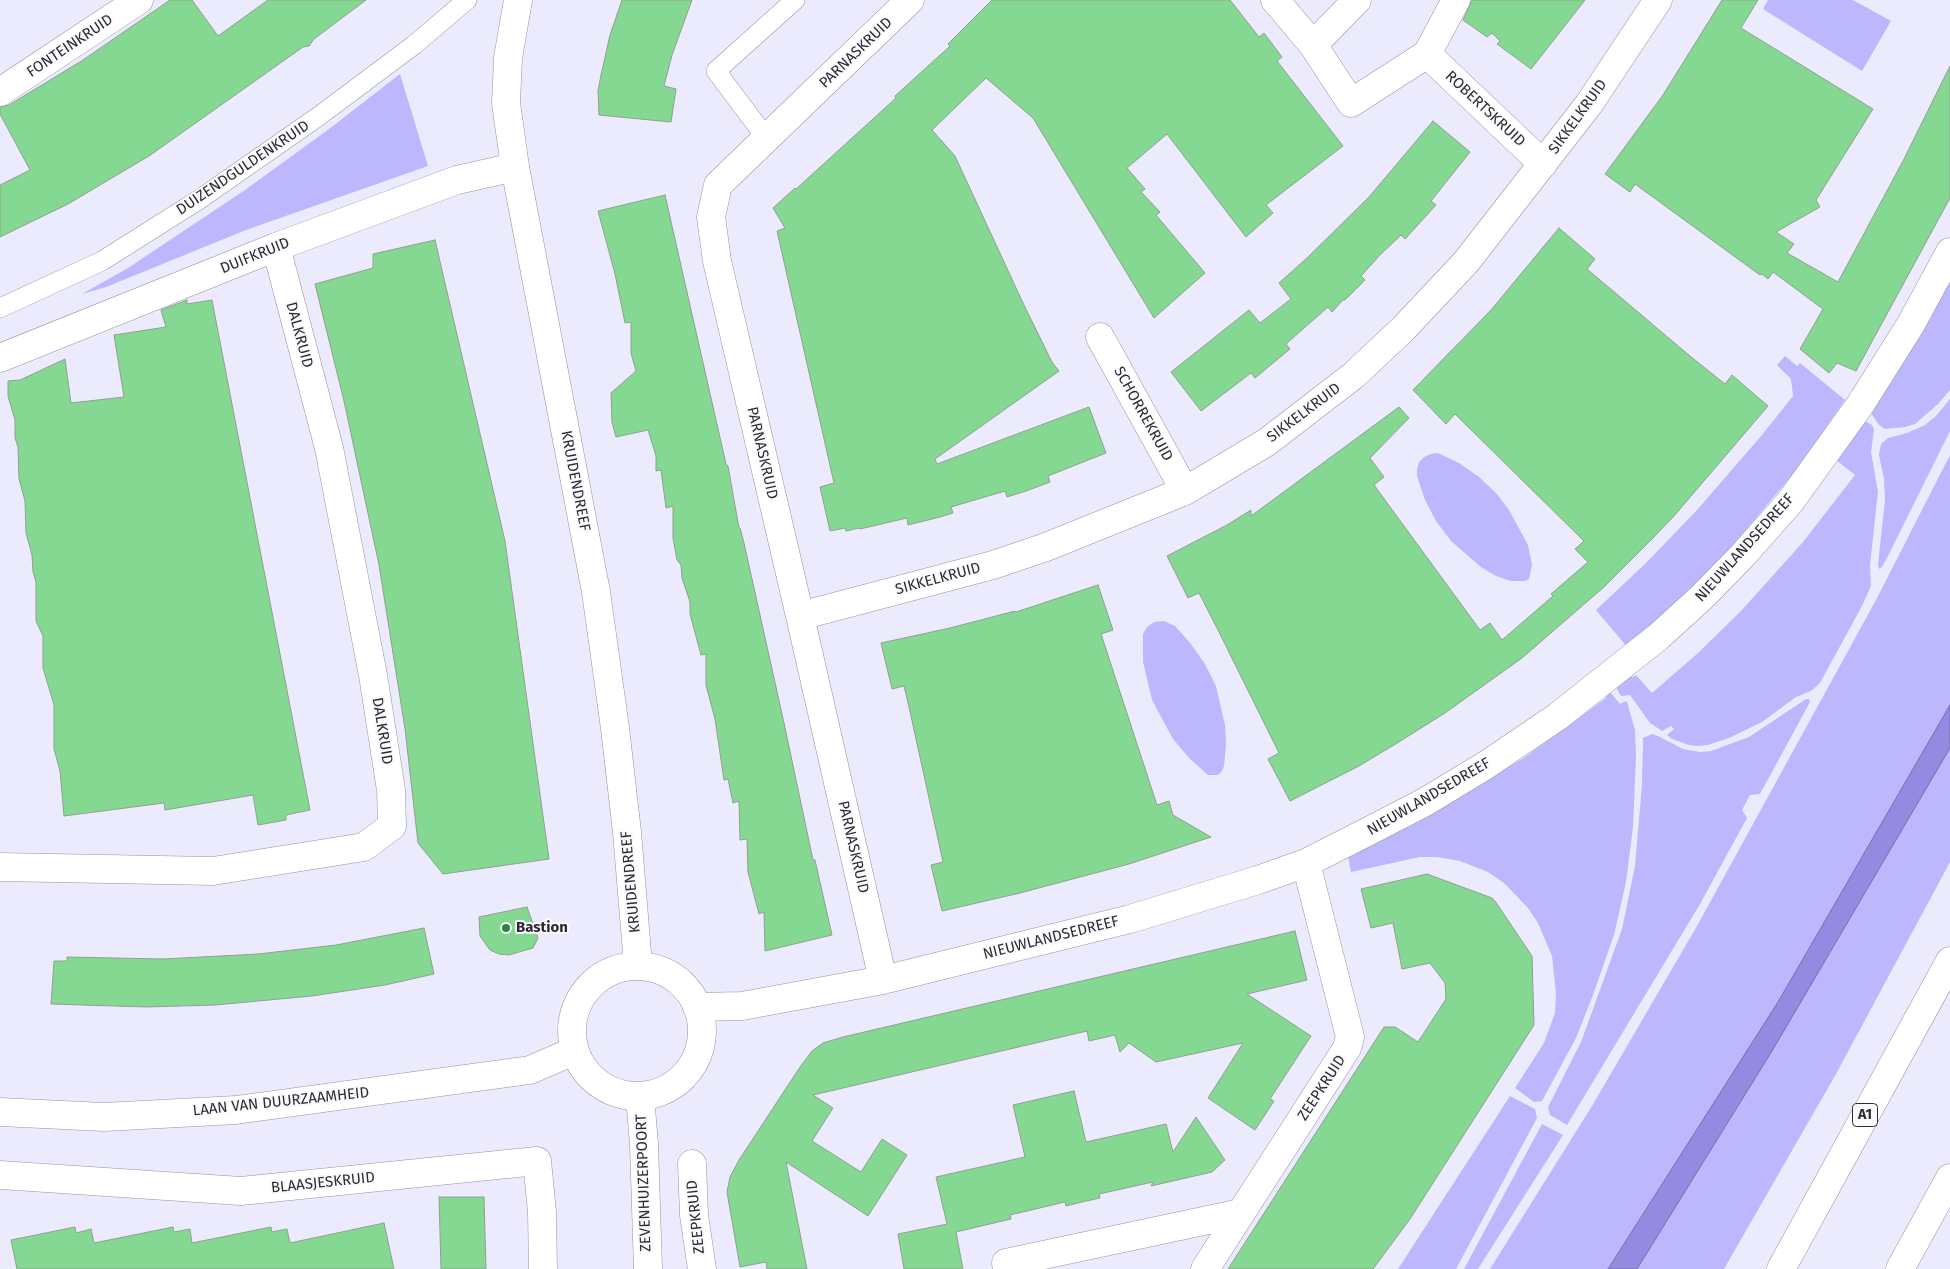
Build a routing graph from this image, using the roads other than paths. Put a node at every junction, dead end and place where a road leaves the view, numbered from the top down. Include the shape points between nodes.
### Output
1 (139, 0) edge
2 (467, 0) edge
3 (518, 0) edge
4 (795, 0) edge
5 (1275, 0) edge
6 (1357, 0) edge
7 (1456, 0) edge
8 (1658, 0) edge
9 (900, 4) edge
10 (1313, 45) junction
11 (1427, 54) junction
12 (0, 92) edge
13 (767, 139) junction
14 (1543, 164) junction
15 (515, 167) junction
16 (276, 247) junction
17 (1950, 252) edge
18 (0, 308) edge
19 (1100, 338) dead end
20 (0, 358) edge
21 (1185, 491) junction
22 (800, 616) junction
23 (1306, 863) junction
24 (0, 867) edge
25 (1950, 961) edge
26 (638, 964) junction
27 (883, 980) junction
28 (697, 1007) junction
29 (574, 1050) junction
30 (640, 1097) junction
31 (0, 1112) edge
32 (692, 1164) dead end
33 (0, 1175) edge
34 (1950, 1178) edge
35 (1241, 1213) junction
36 (543, 1269) edge
37 (648, 1269) edge
38 (702, 1269) edge
39 (1007, 1269) edge
40 (1205, 1269) edge
41 (1781, 1269) edge
42 (1900, 1269) edge

1 - 12 main road, FONTEINKRUID
2 - 18 lane, DUIZENDGULDENKRUID via 414,46 200,199 102,261
3 - 15 main road, KRUIDENDREEF via 508,58 506,103
4 - 13 lane via 716,71
5 - 10 main road
6 - 10 main road
7 - 11 main road
8 - 14 main road, SIKKELKRUID via 1589,104
9 - 13 main road, PARNASKRUID
10 - 11 main road via 1351,103
11 - 14 main road, ROBERTSKRUID
13 - 22 main road, PARNASKRUID via 718,185 711,217 717,261
14 - 21 main road, SIKKELKRUID via 1466,262 1354,376 1267,442
15 - 16 main road, DUIFKRUID via 457,180
15 - 26 main road, KRUIDENDREEF via 596,592 627,832
16 - 20 main road, DUIFKRUID
16 - 24 main road, DALKRUID via 329,448 373,674 391,790 392,826 364,847 213,871
17 - 23 main road, NIEUWLANDSEDREEF via 1911,324 1855,413 1790,502 1703,596 1610,676 1486,765 1425,802
19 - 21 main road, SCHORREKRUID
21 - 22 main road, SIKKELKRUID via 993,565
22 - 27 main road, PARNASKRUID
23 - 27 main road, NIEUWLANDSEDREEF via 1130,919
23 - 35 main road, ZEEPKRUID via 1350,1037 1347,1048
25 - 41 main road, A1
26 - 28 main road via 660,971 683,985
26 - 29 main road via 615,970 597,980 584,994 575,1012
27 - 28 main road, NIEUWLANDSEDREEF via 742,1006
28 - 30 main road via 702,1027 700,1048 692,1067 678,1082 660,1092
29 - 30 main road via 584,1070 600,1085 619,1094
29 - 31 main road, LAAN VAN DUURZAAMHEID via 530,1070 236,1110 104,1117
30 - 37 main road, ZEVENHUIZERPOORT
32 - 38 main road, ZEEPKRUID via 694,1215
33 - 36 main road, BLAASJESKRUID via 241,1191 537,1161
34 - 42 main road
35 - 39 main road via 1006,1263
35 - 40 main road, ZEEPKRUID

